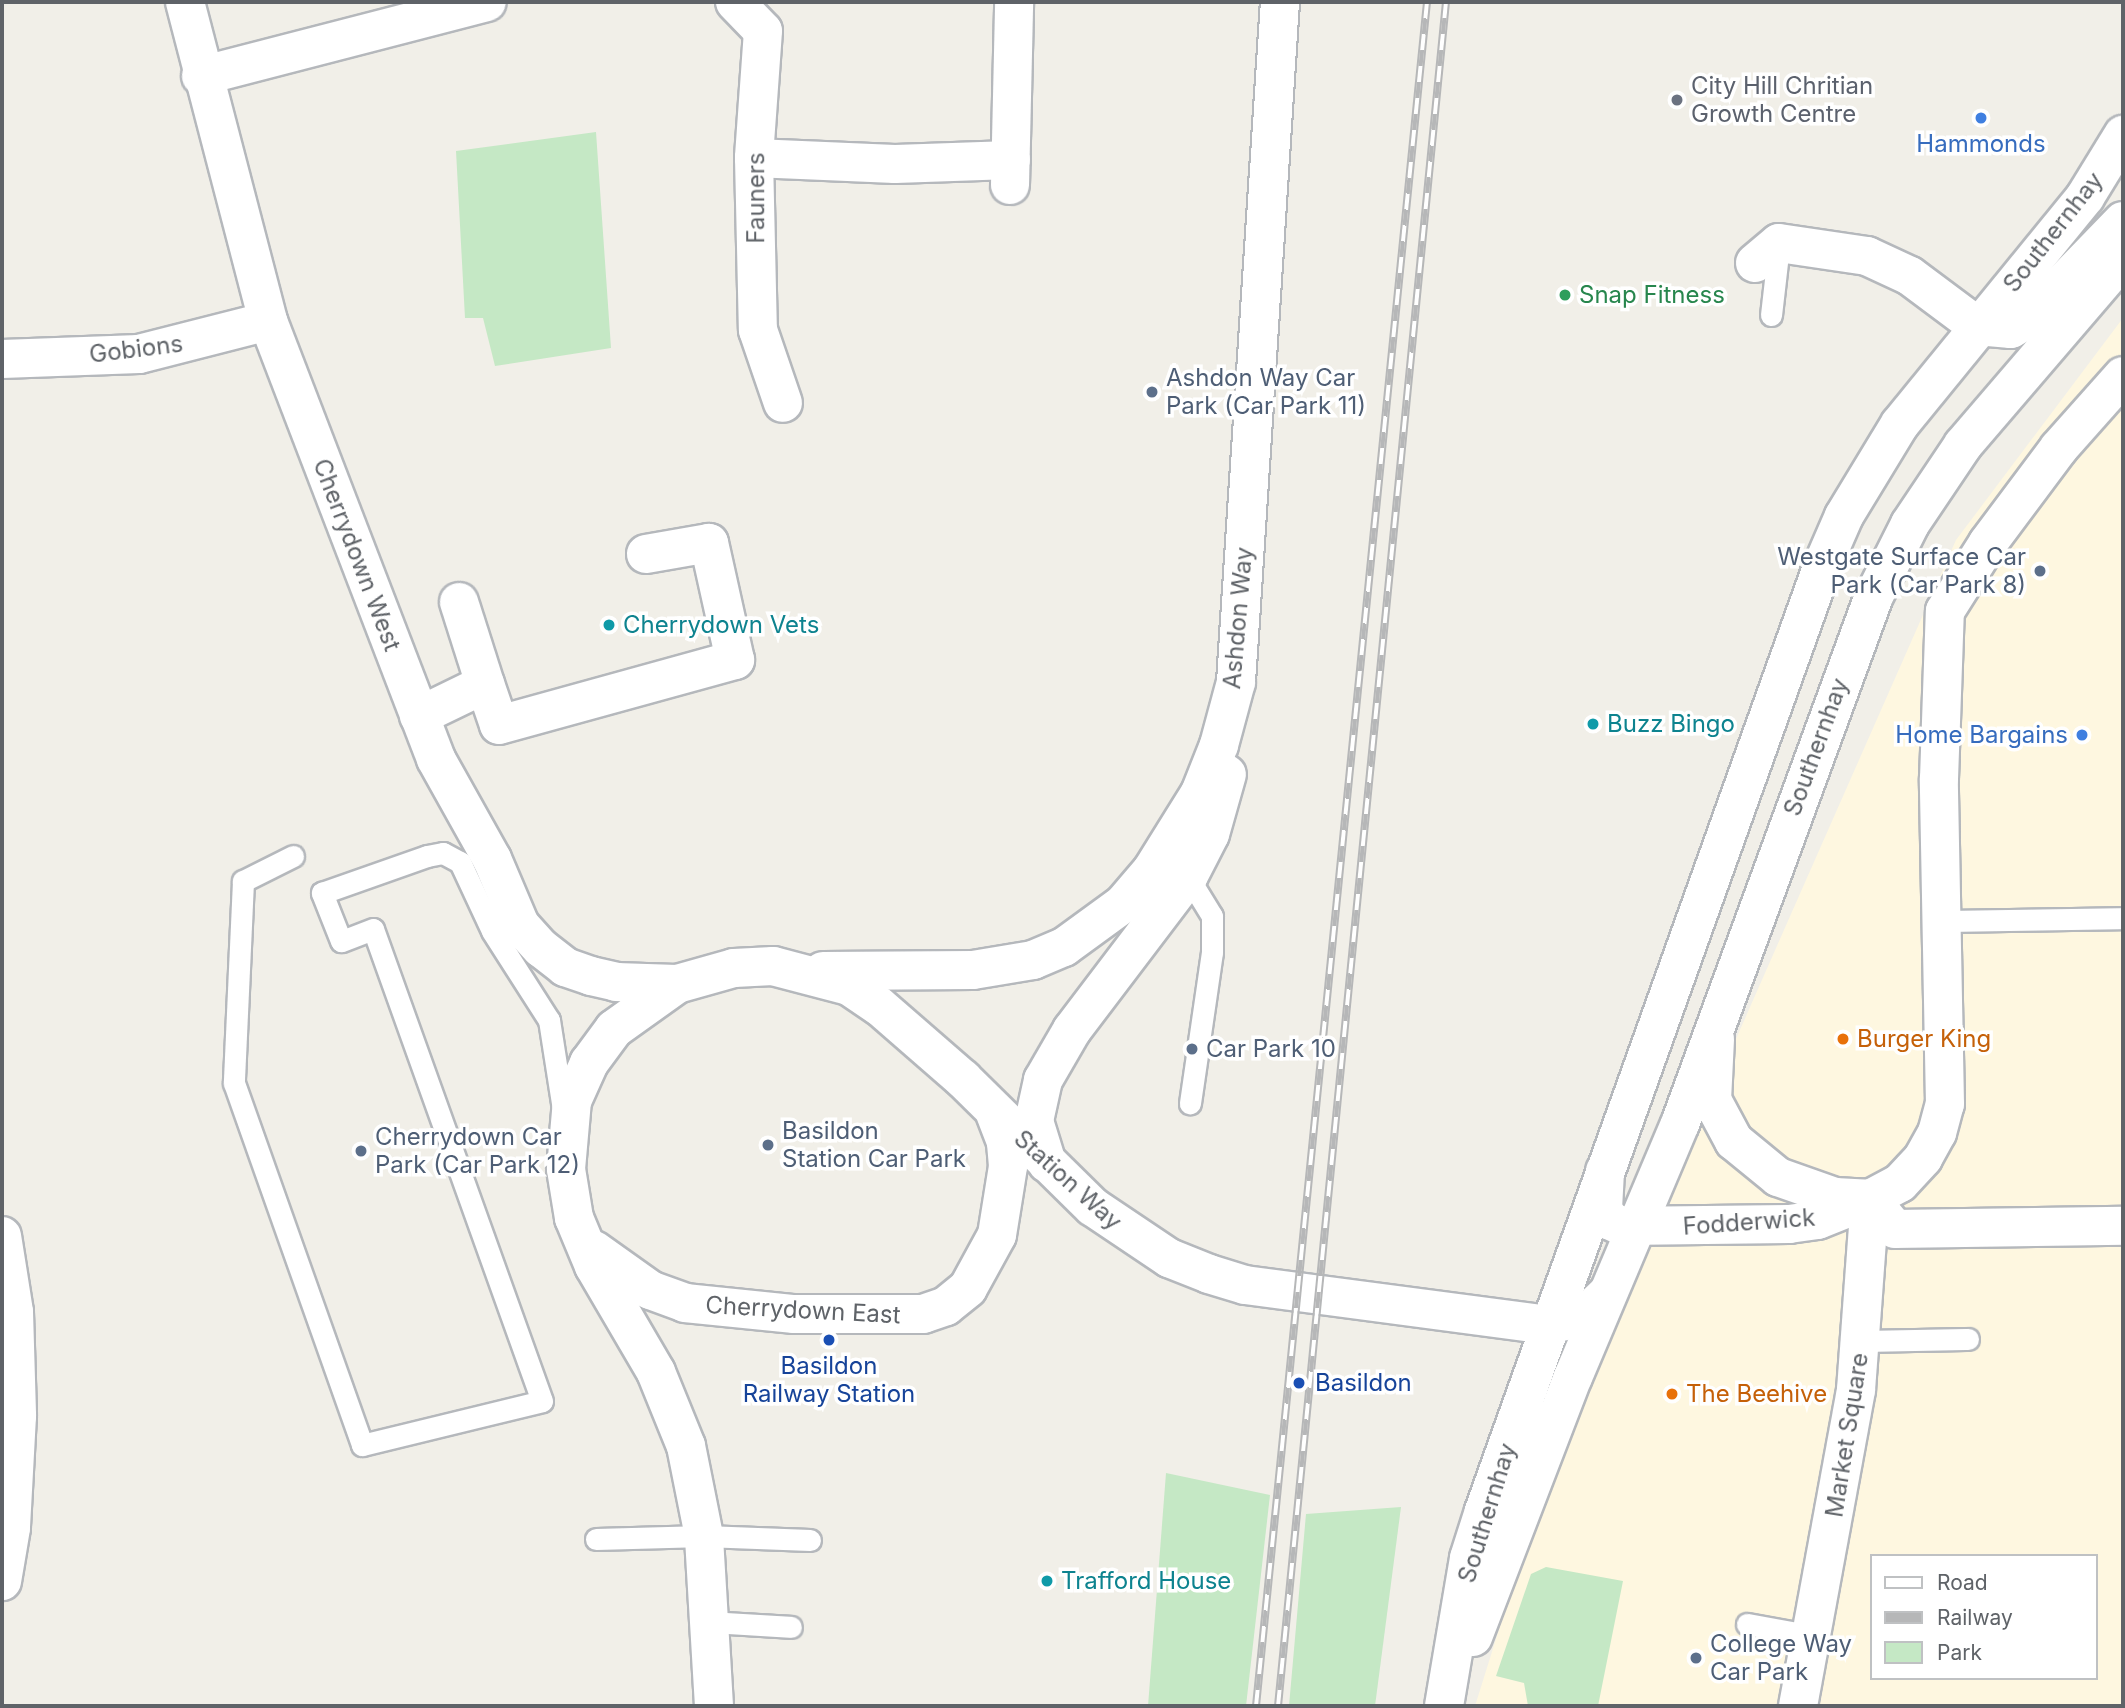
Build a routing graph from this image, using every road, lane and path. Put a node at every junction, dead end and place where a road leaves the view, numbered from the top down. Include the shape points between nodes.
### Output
1 (185, 2) edge
2 (486, 2) edge
3 (1014, 2) edge
4 (1280, 2) edge
5 (750, 5) edge
6 (201, 76) junction
7 (2123, 135) edge
8 (754, 158) junction
9 (2123, 221) edge
10 (1765, 241) joint
11 (2123, 258) edge
12 (1771, 315) dead end
13 (268, 321) junction
14 (1977, 326) junction
15 (2, 359) edge
16 (2123, 376) edge
17 (783, 403) dead end
18 (646, 554) dead end
19 (459, 602) dead end
20 (1236, 682) junction
21 (485, 684) junction
22 (419, 716) junction
23 (293, 856) dead end
24 (1188, 877) junction
25 (2123, 918) edge
26 (1941, 920) junction
27 (797, 970) junction
28 (677, 984) junction
29 (1717, 1023) junction
30 (1190, 1103) dead end
31 (990, 1106) junction
32 (567, 1139) junction
33 (1050, 1167) junction
34 (1605, 1171) junction
35 (1870, 1199) junction
36 (2123, 1226) edge
37 (1636, 1228) junction
38 (2, 1236) edge
39 (583, 1238) junction
40 (1608, 1293) junction
41 (1549, 1325) junction
42 (1968, 1339) dead end
43 (1861, 1341) junction
44 (1573, 1377) junction
45 (704, 1536) junction
46 (596, 1539) dead end
47 (810, 1541) dead end
48 (2, 1581) edge
49 (710, 1622) junction
50 (1747, 1624) dead end
51 (791, 1627) dead end
52 (1813, 1636) junction
53 (714, 1706) edge
54 (1446, 1706) edge
55 (1798, 1706) edge

1 - 6 street, Cherrydown West
2 - 6 street
3 - 8 street via 1010,172
4 - 20 street, Ashdon Way
5 - 8 street, Fauners via 763,31
6 - 13 street, Cherrydown West
7 - 14 street, Southernhay via 2085,197
8 - 17 street, Fauners via 758,330
9 - 14 street, Southernhay via 2029,318 2011,329
10 - 12 lane
10 - 14 street via 1889,263
11 - 29 street, Southernhay via 1963,445 1904,536 1851,651
13 - 15 street, Gobions via 139,354
13 - 22 street, Cherrydown West
14 - 34 street, Southernhay via 1900,424 1844,516
16 - 26 street via 2059,448 1988,543 1945,611 1939,729
18 - 21 street via 709,543 735,660 499,725
19 - 21 street
20 - 24 street via 1222,799
20 - 27 street, Ashdon Way via 1219,745 1178,831 1123,904 1089,931 1033,960 973,970 936,974
21 - 22 street
22 - 28 street, Cherrydown West via 436,759 492,859 520,925 541,947 565,967 591,976 615,982
23 - 32 lane via 243,881 234,1083 362,1445 542,1401 373,929 341,941 322,893 427,856 443,853 460,862 492,931 549,1020
24 - 30 lane via 1212,916 1212,951
24 - 33 street via 1072,1030 1043,1080 1034,1121 1036,1139
25 - 26 lane
26 - 35 street via 1945,1104 1937,1133 1923,1158 1900,1183
27 - 28 street via 734,968
27 - 31 street, Station Way via 849,986 879,1006
28 - 32 street via 614,1029 589,1063 572,1101
29 - 35 street, Fodderwick via 1712,1100 1734,1140 1778,1177 1835,1197
29 - 37 street, Southernhay
31 - 33 street, Station Way
31 - 39 street, Cherrydown East via 1002,1126 1008,1166 997,1235 968,1288 946,1306 923,1314 794,1314 685,1303 628,1278
32 - 39 street via 566,1170
33 - 41 street, Station Way via 1127,1233 1209,1274 1245,1285
34 - 37 street, Fodderwick via 1602,1209 1609,1220
34 - 41 street, Southernhay
35 - 36 street via 1895,1230
35 - 37 street, Fodderwick via 1818,1220 1789,1224
35 - 43 street, Market Square
37 - 40 street, Southernhay
38 - 48 street via 14,1312 17,1416 12,1528
39 - 45 street via 678,1418
40 - 41 street, Southernhay via 1584,1316
40 - 44 street, Southernhay
41 - 44 street via 1568,1345
41 - 54 street, Southernhay via 1469,1558
42 - 43 lane
43 - 52 street, Market Square
44 - 54 street, Southernhay
45 - 46 lane
45 - 47 lane
45 - 49 street
49 - 51 lane
49 - 53 street
50 - 52 lane
52 - 55 street, Market Square

